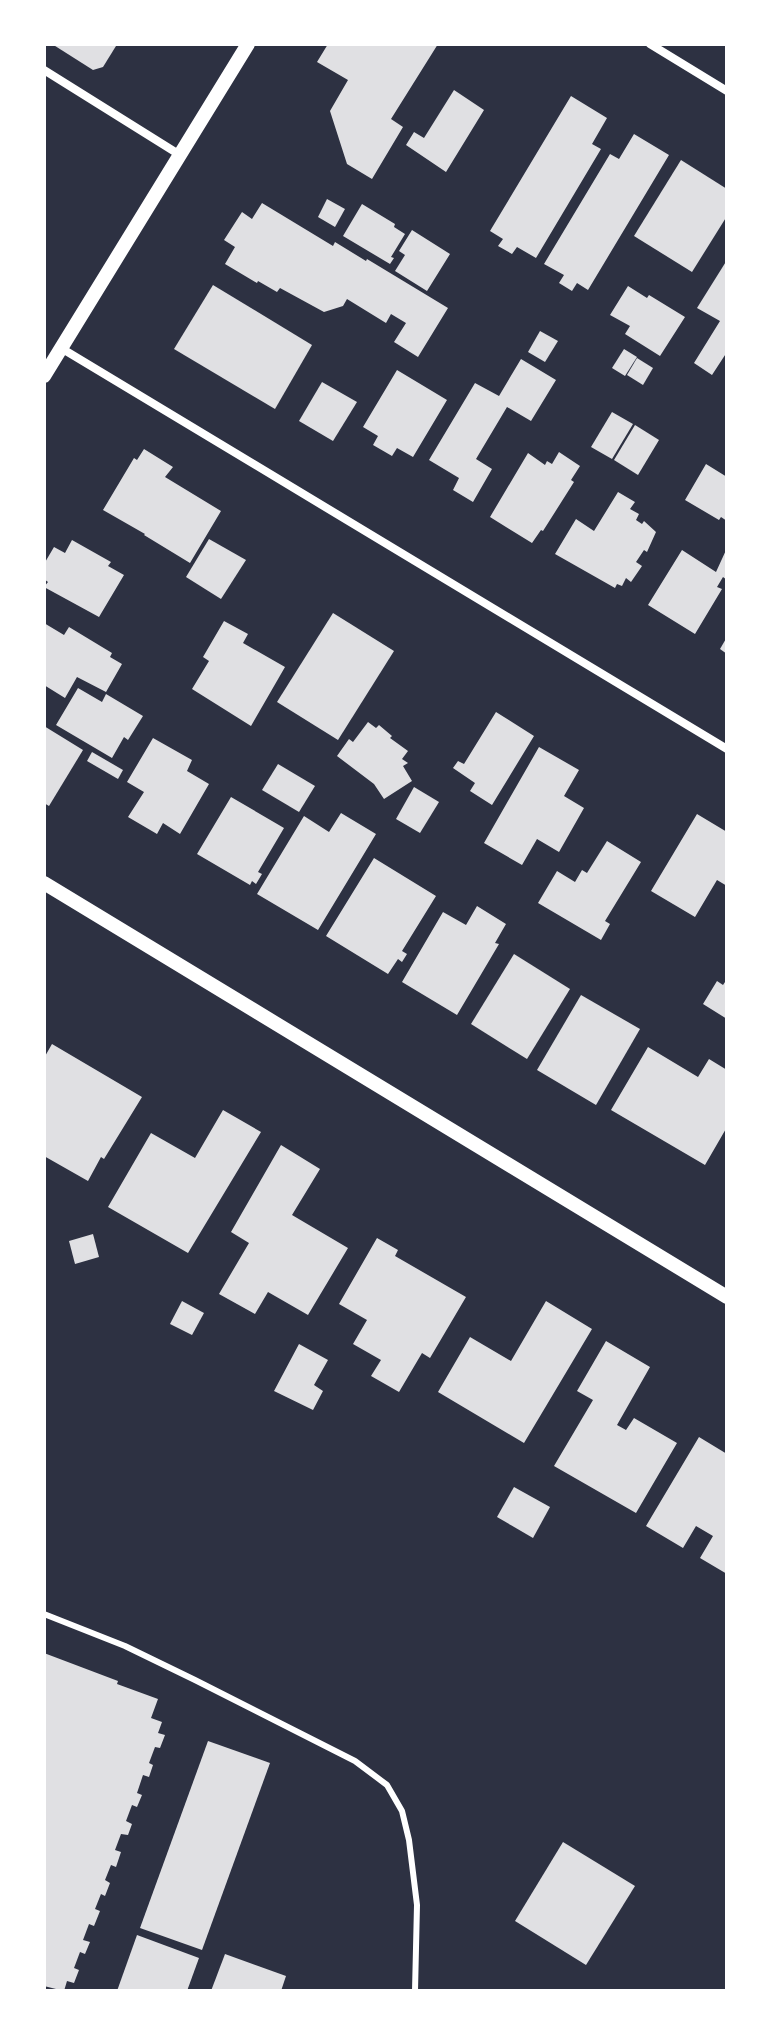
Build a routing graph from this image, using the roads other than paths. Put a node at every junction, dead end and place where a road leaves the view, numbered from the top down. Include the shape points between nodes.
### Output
1 (248, 44) edge
2 (650, 44) edge
3 (44, 70) edge
4 (727, 91) edge
5 (180, 155) junction
6 (61, 348) junction
7 (44, 376) edge
8 (727, 749) edge
9 (44, 883) edge
10 (727, 1297) edge
11 (44, 1614) edge
12 (415, 1991) edge

1 - 5 street
2 - 4 street
3 - 5 street
5 - 6 street
6 - 7 street
6 - 8 street
9 - 10 street
11 - 12 lane via 195,1680 355,1761 387,1785 402,1811 409,1840 417,1905

